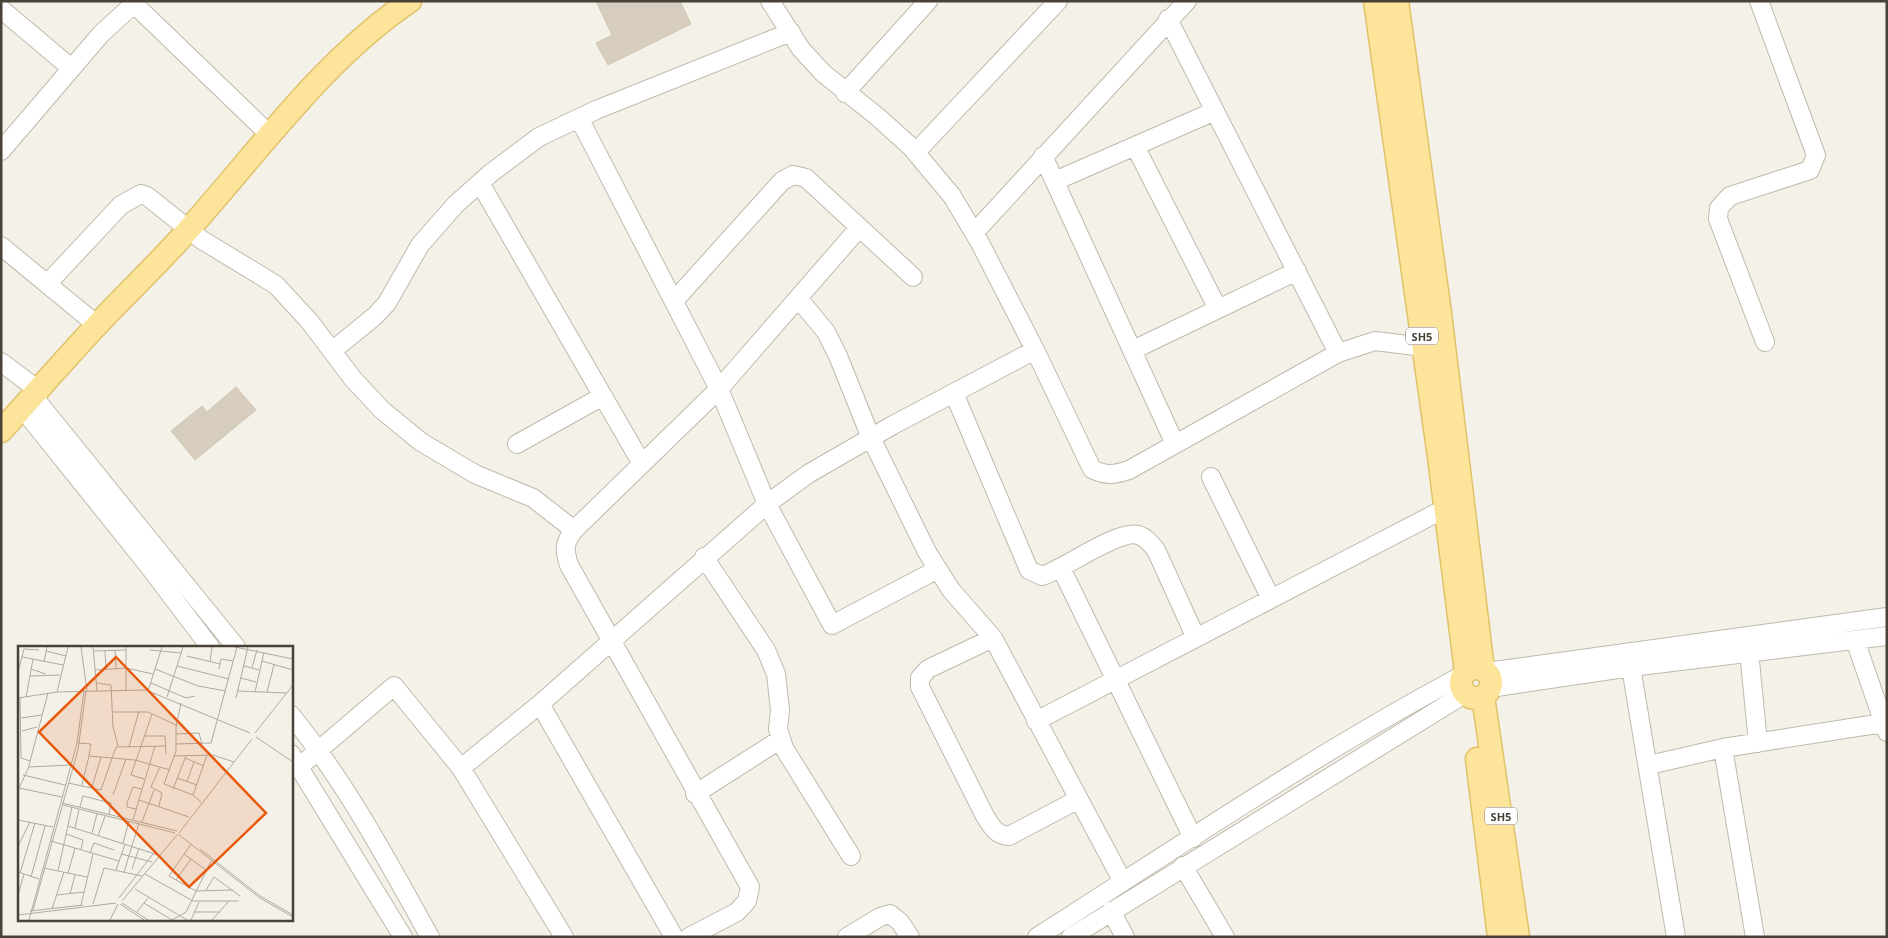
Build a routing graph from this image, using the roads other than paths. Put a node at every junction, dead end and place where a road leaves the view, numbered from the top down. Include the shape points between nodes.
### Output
1 (770, 1) edge
2 (928, 1) edge
3 (1058, 1) edge
4 (1186, 1) edge
5 (1375, 1) edge
6 (1397, 1) edge
7 (1759, 1) edge
8 (134, 2) edge
9 (408, 2) edge
10 (1, 9) edge
11 (1168, 19) junction
12 (791, 32) junction
13 (71, 68) junction
14 (845, 93) junction
15 (1214, 111) junction
16 (579, 118) junction
17 (8, 130) edge
18 (270, 135) junction
19 (1136, 146) junction
20 (1, 151) edge
21 (916, 152) junction
22 (1043, 156) junction
23 (1055, 182) junction
24 (480, 183) junction
25 (859, 228) junction
26 (189, 230) junction
27 (974, 233) junction
28 (1, 246) edge
29 (1297, 271) junction
30 (913, 277) dead end
31 (47, 284) junction
32 (798, 298) junction
33 (674, 300) junction
34 (1218, 309) junction
35 (97, 325) junction
36 (1765, 342) dead end
37 (1424, 347) junction
38 (1035, 350) junction
39 (1133, 350) junction
40 (332, 351) junction
41 (1338, 353) junction
42 (1, 362) edge
43 (719, 389) junction
44 (954, 393) junction
45 (603, 396) junction
46 (31, 398) junction
47 (1, 431) edge
48 (871, 438) junction
49 (517, 444) dead end
50 (1176, 444) junction
51 (642, 464) junction
52 (1211, 477) dead end
53 (766, 504) junction
54 (1446, 508) junction
55 (574, 530) junction
56 (704, 557) junction
57 (1061, 568) junction
58 (938, 569) junction
59 (1271, 599) junction
60 (1887, 617) edge
61 (1887, 636) edge
62 (992, 638) junction
63 (1196, 638) junction
64 (612, 640) junction
65 (1855, 640) junction
66 (209, 646) edge
67 (235, 646) edge
68 (1749, 652) junction
69 (1631, 666) junction
70 (1115, 680) junction
71 (1476, 683) junction
72 (540, 704) junction
73 (292, 716) edge
74 (1036, 721) junction
75 (1885, 728) edge
76 (781, 738) junction
77 (1758, 743) junction
78 (1723, 748) junction
79 (319, 750) junction
80 (296, 760) edge
81 (1649, 765) junction
82 (461, 768) junction
83 (696, 794) junction
84 (1077, 800) junction
85 (1193, 838) junction
86 (851, 856) dead end
87 (1183, 866) junction
88 (1123, 882) junction
89 (1111, 911) junction
90 (1502, 936) edge
91 (403, 937) edge
92 (430, 937) edge
93 (564, 937) edge
94 (674, 937) edge
95 (689, 937) edge
96 (847, 937) edge
97 (910, 937) edge
98 (1038, 937) edge
99 (1071, 937) edge
100 (1125, 937) edge
101 (1226, 937) edge
102 (1676, 937) edge
103 (1755, 937) edge

1 - 12 street
2 - 14 street
3 - 21 street
4 - 11 street
5 - 37 main road, SH5
6 - 71 main road, SH5 via 1440,313
7 - 36 street via 1816,155 1810,170 1730,196 1719,208 1718,219
8 - 13 street
8 - 18 street
9 - 18 main road via 343,55
10 - 13 street
11 - 15 street
11 - 22 street
12 - 14 street via 823,73
12 - 16 street
13 - 17 street
14 - 21 street via 879,118
15 - 19 street
15 - 29 street
16 - 24 street via 539,137
16 - 33 street
17 - 20 street
18 - 26 main road
19 - 23 street
19 - 34 street
21 - 27 street via 952,196
22 - 23 street
22 - 27 street
23 - 39 street
24 - 40 street via 420,244 387,303
24 - 45 street
25 - 30 street
25 - 32 street
25 - 33 street via 806,178 793,175 782,181
26 - 31 street via 147,196 133,196
26 - 35 main road
26 - 40 street via 276,285
27 - 38 street
28 - 31 street
29 - 34 street
29 - 41 street
31 - 35 street
32 - 43 street
32 - 48 street via 826,332
33 - 43 street
34 - 39 street
35 - 46 main road
37 - 41 street via 1375,341
37 - 54 main road, SH5
38 - 44 street
38 - 50 street via 1092,469 1103,474 1129,470
39 - 50 street
40 - 55 street via 382,410 421,442 475,474 533,498
41 - 50 street
42 - 46 street
43 - 51 street
43 - 53 street
44 - 48 street
44 - 57 street via 1024,564 1034,574 1042,576
45 - 49 street
45 - 51 street
46 - 47 main road
46 - 66 street via 148,566
46 - 67 street
48 - 53 street via 808,474
48 - 58 street
51 - 55 street
52 - 59 street
53 - 56 street
53 - 58 street via 832,625
54 - 59 street
54 - 71 main road, SH5
55 - 64 street via 564,549 568,565
56 - 64 street
56 - 76 street via 766,650 776,674
57 - 63 street via 1123,536 1137,534 1156,550
57 - 70 street
58 - 62 street via 951,590
59 - 63 street
60 - 71 street
61 - 65 street
62 - 74 street
62 - 84 street via 928,668 920,678 920,687 985,816 1000,836 1009,836
63 - 70 street
64 - 72 street
64 - 83 street
65 - 68 street
65 - 75 street
68 - 69 street
68 - 77 street
69 - 71 street
69 - 81 street
70 - 74 street
70 - 85 street
71 - 85 street via 1408,704
71 - 87 street
71 - 90 main road, SH5
72 - 82 street
72 - 94 street
73 - 79 street
74 - 84 street
75 - 77 street
76 - 83 street
76 - 86 street via 784,748
77 - 78 street
78 - 81 street
78 - 103 street
79 - 80 street
79 - 82 street via 394,686
79 - 92 street via 362,815
80 - 91 street
81 - 102 street
82 - 93 street
83 - 95 street via 750,887 747,902 737,912
84 - 88 street
85 - 88 street
87 - 89 street
87 - 101 street
88 - 98 street
89 - 99 street
89 - 100 street
96 - 97 street via 880,916 890,914

